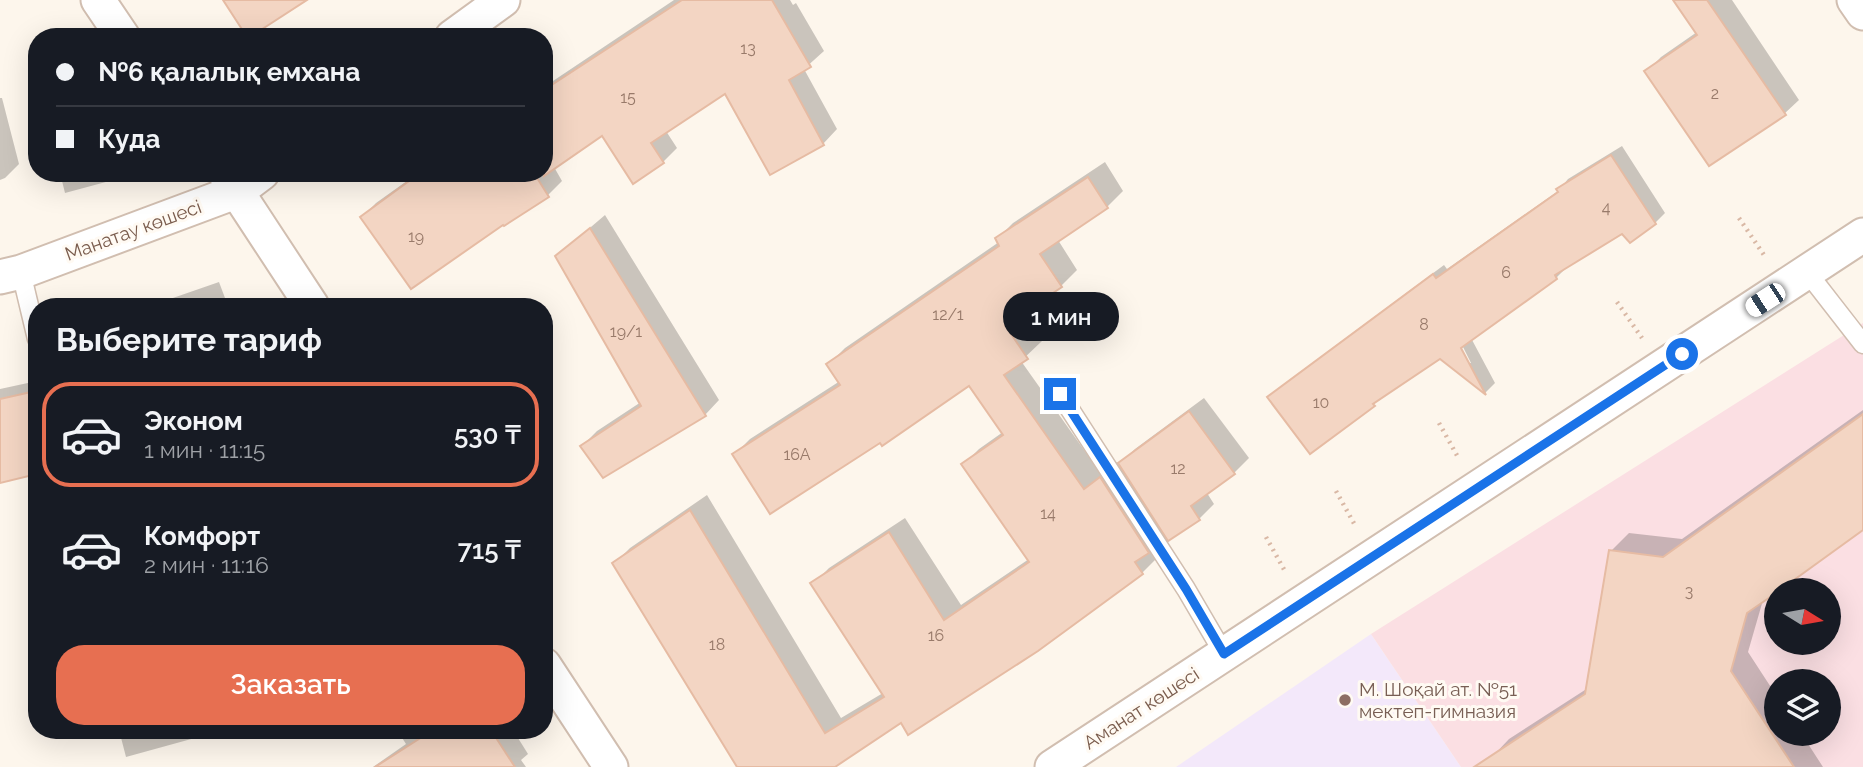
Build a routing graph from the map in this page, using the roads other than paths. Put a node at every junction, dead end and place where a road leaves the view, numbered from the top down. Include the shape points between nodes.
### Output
1 (99, 0) edge
2 (503, 0) edge
3 (1854, 0) edge
4 (1863, 13) edge
5 (117, 28) edge
6 (464, 28) edge
7 (235, 182) edge
8 (244, 182) edge
9 (1863, 235) edge
10 (10, 274) edge
11 (1796, 279) junction
12 (308, 298) edge
13 (28, 318) edge
14 (1863, 344) edge
15 (1060, 394) dead end
16 (1224, 654) junction
17 (553, 678) edge
18 (611, 767) edge
19 (1052, 767) edge

1 - 5 street
2 - 6 street
3 - 4 street
7 - 10 street, Манатау көшесі
8 - 12 street
9 - 11 street, Аманат көшесі
10 - 13 lane
11 - 14 lane
11 - 16 street, Аманат көшесі
15 - 16 lane
16 - 19 street, Аманат көшесі
17 - 18 street

